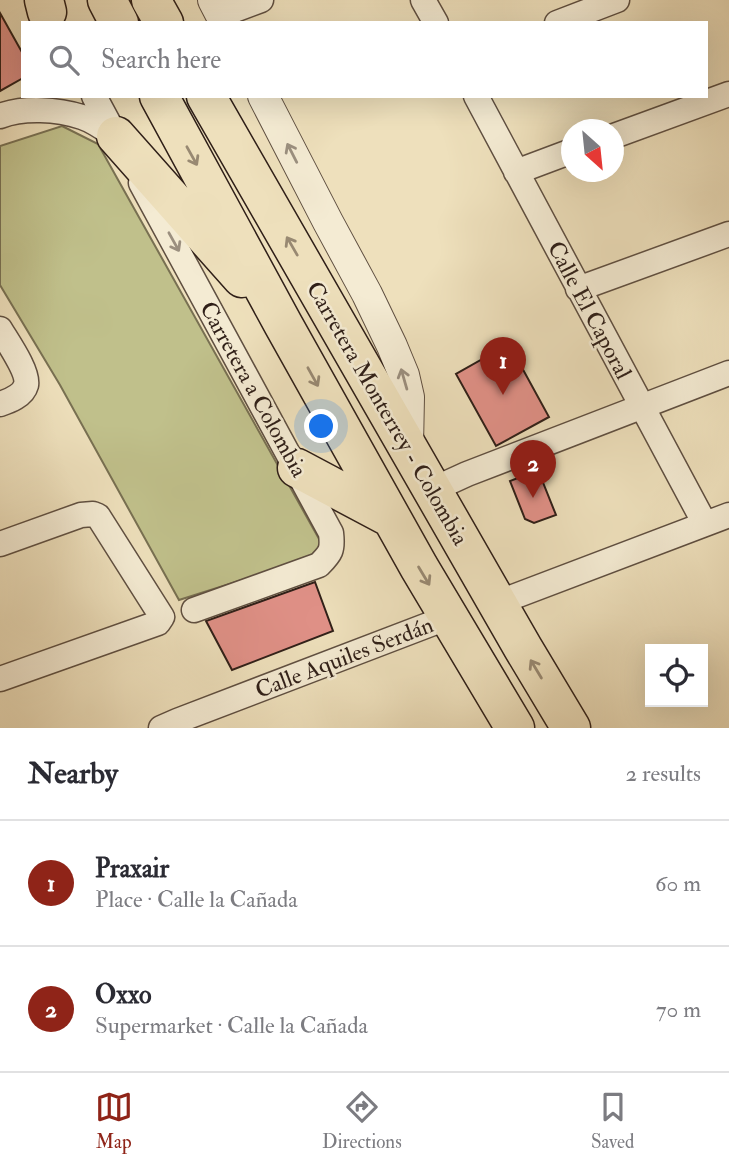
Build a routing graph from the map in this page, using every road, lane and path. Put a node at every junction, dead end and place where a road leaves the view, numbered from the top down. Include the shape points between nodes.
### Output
1 (107, 0) edge
2 (151, 0) edge
3 (261, 0) edge
4 (424, 0) edge
5 (617, 0) edge
6 (220, 13) edge
7 (118, 21) edge
8 (163, 21) edge
9 (435, 21) edge
10 (563, 21) edge
11 (729, 94) edge
12 (95, 98) edge
13 (160, 98) edge
14 (207, 98) edge
15 (264, 98) edge
16 (477, 98) edge
17 (13, 108) edge
18 (624, 132) edge
19 (116, 136) junction
20 (561, 155) edge
21 (516, 172) junction
22 (729, 233) edge
23 (578, 289) junction
24 (283, 324) junction
25 (0, 329) edge
26 (729, 373) edge
27 (0, 404) edge
28 (641, 406) junction
29 (408, 446) junction
30 (297, 468) junction
31 (432, 490) junction
32 (729, 515) edge
33 (391, 518) junction
34 (705, 524) junction
35 (0, 544) edge
36 (497, 603) junction
37 (194, 610) dead end
38 (449, 617) junction
39 (0, 679) edge
40 (161, 728) edge
41 (515, 728) edge
42 (571, 728) edge

1 - 7 main road
2 - 8 main road
3 - 6 street
4 - 9 street
5 - 10 street
11 - 18 street
12 - 19 street, Carretera a Colombia
13 -> 24 main road, Carretera Monterrey - Colombia
29 -> 14 main road, Carretera Monterrey - Colombia
29 -> 15 street via 404,375 367,294
16 - 21 street, Calle El Caporal
17 - 19 street via 82,117
19 - 24 main road
19 -> 30 street, Carretera a Colombia
20 - 21 street
21 - 23 street, Calle El Caporal
22 - 23 street
23 - 28 street, Calle El Caporal
24 -> 33 main road, Carretera Monterrey - Colombia
25 - 27 street via 26,384 12,400
26 - 28 street
28 - 31 street
28 - 34 street, Calle El Caporal
29 - 31 main road, Carretera Monterrey - Colombia
30 - 33 main road
30 - 37 street, Carretera a Colombia via 331,533 333,547 328,556 319,565
31 - 36 main road, Carretera Monterrey - Colombia
32 - 34 street
33 -> 38 main road, Carretera Monterrey - Colombia
34 - 36 street
35 - 39 street via 81,515 98,516 162,616 158,623
42 -> 36 main road, Carretera Monterrey - Colombia
38 - 40 street, Calle Aquiles Serdán
38 - 41 main road, Carretera Monterrey - Colombia

